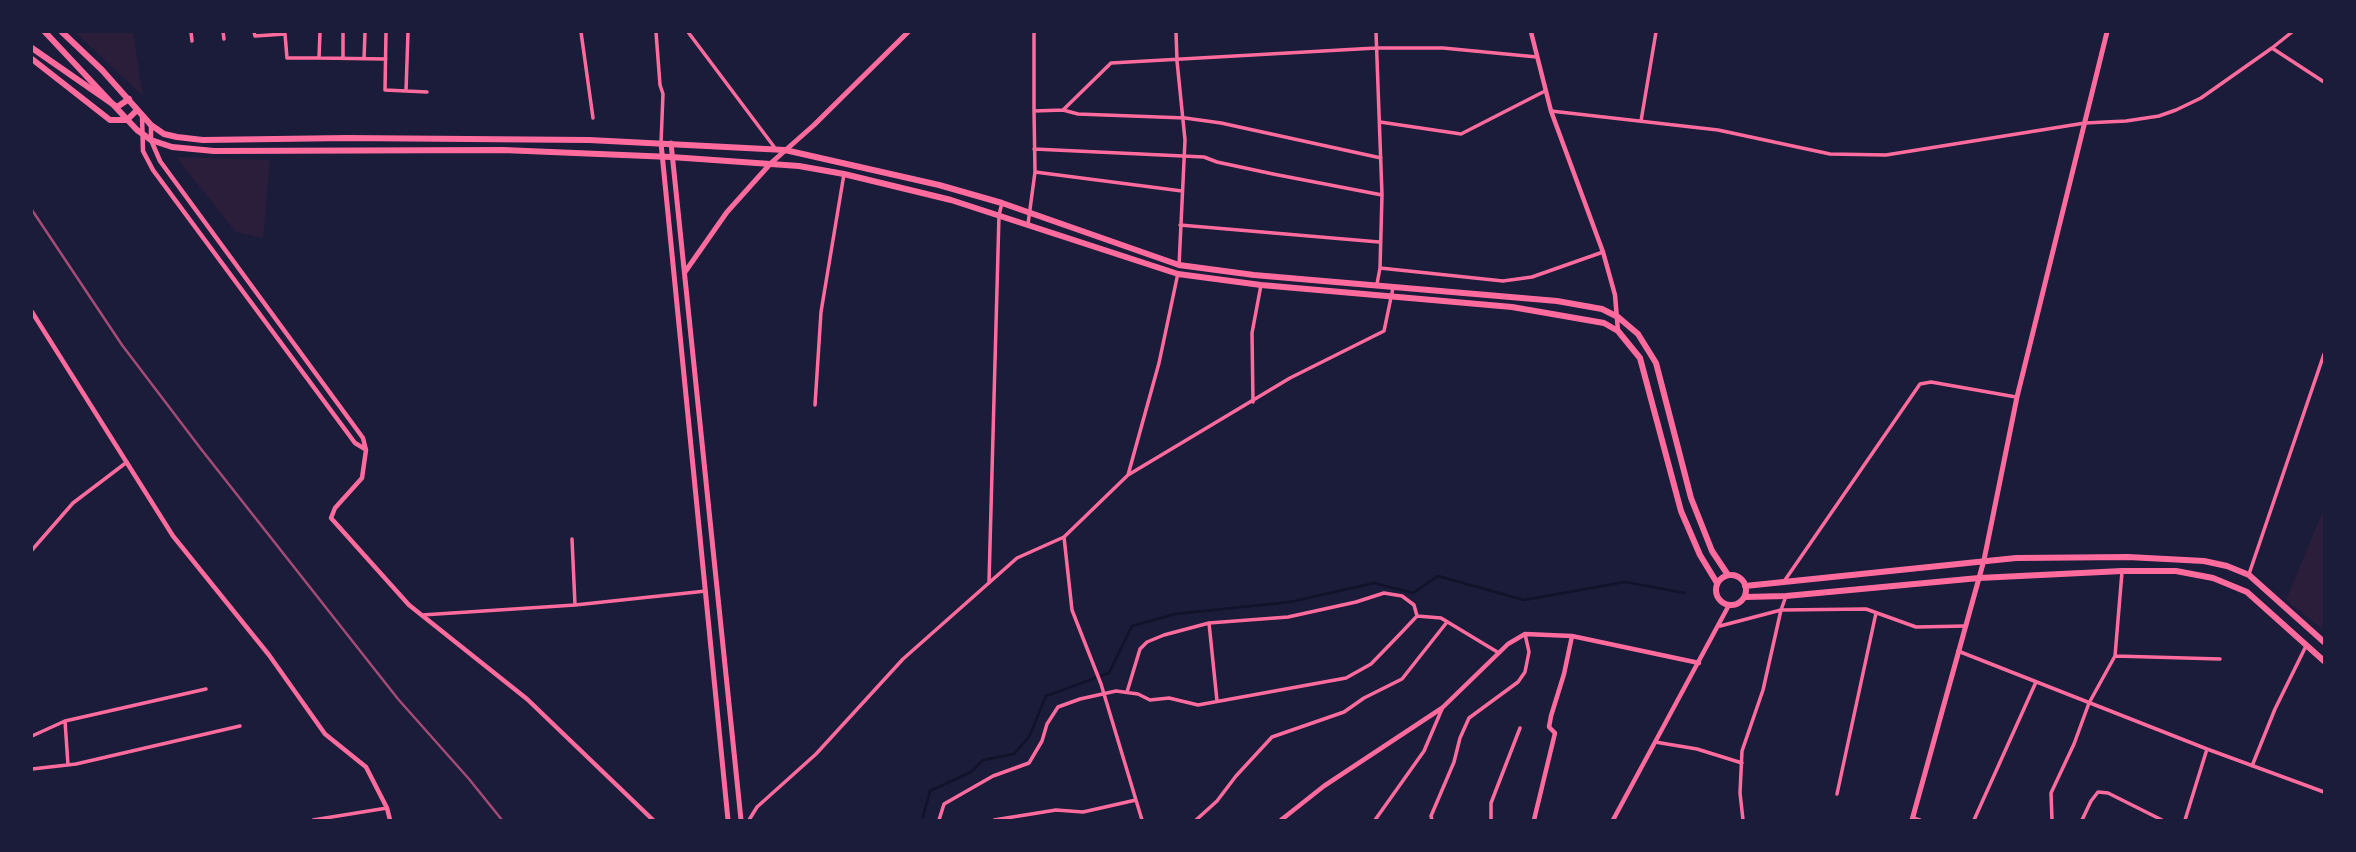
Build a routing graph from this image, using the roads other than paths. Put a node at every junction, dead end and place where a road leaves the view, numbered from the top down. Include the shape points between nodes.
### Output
1 (45, 32) edge
2 (62, 32) edge
3 (191, 32) edge
4 (223, 32) edge
5 (254, 32) edge
6 (320, 32) edge
7 (343, 32) edge
8 (365, 32) edge
9 (386, 32) edge
10 (408, 32) edge
11 (581, 32) edge
12 (656, 32) edge
13 (688, 32) edge
14 (908, 32) edge
15 (1034, 32) edge
16 (1176, 32) edge
17 (1376, 32) edge
18 (1531, 32) edge
19 (1656, 32) edge
20 (2107, 32) edge
21 (2292, 32) edge
22 (224, 39) dead end
23 (192, 41) dead end
24 (32, 48) edge
25 (1376, 48) junction
26 (2272, 48) junction
27 (1537, 57) junction
28 (319, 58) junction
29 (343, 58) junction
30 (32, 59) edge
31 (364, 59) junction
32 (386, 59) junction
33 (1177, 61) junction
34 (2325, 82) edge
35 (406, 91) junction
36 (426, 92) dead end
37 (1545, 92) junction
38 (129, 99) junction
39 (117, 107) junction
40 (1063, 110) junction
41 (1034, 111) junction
42 (1550, 111) junction
43 (140, 113) junction
44 (593, 118) dead end
45 (1185, 118) junction
46 (127, 120) junction
47 (1641, 121) junction
48 (1380, 122) junction
49 (2084, 123) junction
50 (151, 125) junction
51 (142, 134) junction
52 (151, 140) junction
53 (661, 143) junction
54 (671, 143) junction
55 (777, 149) junction
56 (1034, 149) junction
57 (785, 150) junction
58 (1184, 155) junction
59 (662, 157) junction
60 (671, 157) junction
61 (1381, 158) junction
62 (771, 163) junction
63 (1035, 172) junction
64 (844, 174) junction
65 (1182, 191) junction
66 (1381, 195) junction
67 (1002, 204) junction
68 (1028, 214) junction
69 (999, 215) junction
70 (1028, 224) junction
71 (1180, 225) junction
72 (1379, 242) junction
73 (1603, 252) junction
74 (1179, 265) junction
75 (1380, 268) junction
76 (684, 273) junction
77 (1178, 274) junction
78 (1261, 285) junction
79 (1377, 285) junction
80 (1393, 286) junction
81 (687, 292) junction
82 (674, 295) junction
83 (1392, 296) junction
84 (32, 312) edge
85 (1618, 317) junction
86 (1618, 331) junction
87 (2325, 355) edge
88 (2017, 397) junction
89 (1253, 402) junction
90 (815, 405) dead end
91 (366, 450) junction
92 (127, 461) junction
93 (1128, 475) junction
94 (1064, 537) junction
95 (572, 539) dead end
96 (32, 550) edge
97 (1984, 560) junction
98 (2123, 571) junction
99 (1728, 575) junction
100 (2249, 575) junction
101 (1979, 578) junction
102 (1784, 582) junction
103 (1717, 583) junction
104 (989, 584) junction
105 (1745, 586) junction
106 (707, 591) junction
107 (1786, 596) junction
108 (1745, 597) junction
109 (575, 605) junction
110 (1729, 605) junction
111 (1781, 610) junction
112 (1877, 613) junction
113 (422, 615) junction
114 (1417, 616) junction
115 (1447, 622) junction
116 (1209, 623) junction
117 (1720, 626) junction
118 (1965, 626) junction
119 (1525, 634) junction
120 (1572, 636) junction
121 (2325, 642) edge
122 (2307, 645) junction
123 (1958, 651) junction
124 (1499, 653) junction
125 (2115, 656) junction
126 (2220, 659) dead end
127 (2325, 661) edge
128 (1699, 663) junction
129 (2036, 682) junction
130 (206, 689) dead end
131 (1127, 692) junction
132 (1105, 695) junction
133 (1217, 702) junction
134 (2090, 703) junction
135 (1442, 708) junction
136 (65, 722) junction
137 (240, 726) dead end
138 (1520, 728) dead end
139 (32, 736) edge
140 (1654, 742) junction
141 (2207, 749) junction
142 (1742, 763) junction
143 (68, 765) junction
144 (2252, 766) junction
145 (32, 769) edge
146 (2325, 792) edge
147 (1837, 794) dead end
148 (1136, 800) junction
149 (387, 807) junction
150 (1913, 819) edge
151 (313, 821) edge
152 (390, 821) edge
153 (653, 821) edge
154 (729, 821) edge
155 (741, 821) edge
156 (750, 821) edge
157 (939, 821) edge
158 (993, 821) edge
159 (1142, 821) edge
160 (1196, 821) edge
161 (1281, 821) edge
162 (1375, 821) edge
163 (1432, 821) edge
164 (1491, 821) edge
165 (1534, 821) edge
166 (1613, 821) edge
167 (1743, 821) edge
168 (1920, 821) edge
169 (1974, 821) edge
170 (2052, 821) edge
171 (2082, 821) edge
172 (2162, 821) edge
173 (2185, 821) edge

1 - 39 main road
2 - 38 main road
3 - 23 street
4 - 22 street
5 - 28 street via 255,36 285,34 287,58
6 - 28 street
7 - 29 street
8 - 31 street
9 - 32 street
10 - 35 street
11 - 44 street
12 - 53 street via 663,94
13 - 55 street
14 - 57 main road
15 - 41 street
16 - 33 street
17 - 25 street
18 - 27 street
19 - 47 street
20 - 49 main road
21 - 26 street
24 - 39 main road
25 - 27 street via 1443,48
25 - 33 street
25 - 48 street
26 - 34 street
26 - 49 street via 2176,110 2126,121
27 - 37 street
28 - 29 street
29 - 31 street
30 - 46 main road via 105,116
31 - 32 street
32 - 35 street via 385,90
33 - 40 street via 1111,63
33 - 45 street
35 - 36 street
37 - 42 street
37 - 48 street via 1465,133
38 - 39 main road
38 - 43 main road
39 - 46 main road
40 - 41 street
40 - 45 street
41 - 56 street
42 - 47 street
42 - 73 street
43 - 46 main road
43 - 50 main road
43 - 51 street
45 - 58 street
45 - 61 street
46 - 51 main road
47 - 49 street via 1718,130 1830,154 1875,155
48 - 61 street
49 - 88 main road
50 - 52 street
50 - 53 main road via 164,134 203,140 457,138
51 - 52 main road
51 - 91 street via 153,170 355,443
52 - 59 main road via 193,150 503,150
52 - 91 street via 160,160 363,438
53 - 54 main road
53 - 59 main road
54 - 55 main road
54 - 60 main road
55 - 57 main road
56 - 58 street
56 - 63 street
57 - 62 main road
57 - 67 main road via 901,175
58 - 65 street
58 - 66 street
59 - 60 main road
59 - 82 main road
60 - 62 main road
60 - 76 main road
61 - 66 street
62 - 64 main road
62 - 76 main road via 727,212
63 - 65 street
63 - 68 street
64 - 69 main road
64 - 90 street via 821,312
65 - 71 street
66 - 72 street
67 - 68 main road
67 - 69 street
68 - 70 street
68 - 74 main road
69 - 70 main road
69 - 104 street
70 - 77 main road
71 - 72 street
71 - 74 street
72 - 75 street
73 - 75 street via 1532,277 1503,281
73 - 85 street
74 - 77 street
74 - 79 main road
75 - 79 street
76 - 81 main road
77 - 78 main road
77 - 93 street via 1160,363
78 - 83 main road
78 - 89 street via 1252,333
79 - 80 main road
80 - 83 street
80 - 85 main road via 1557,300
81 - 82 main road
81 - 155 main road
82 - 106 main road
83 - 86 main road via 1580,317
83 - 89 street via 1384,331
84 - 92 street
85 - 86 street
85 - 99 main road via 1637,334 1656,363 1691,498 1712,551
86 - 103 main road via 1640,358 1681,511
87 - 100 street
88 - 97 main road
88 - 102 street via 1920,384
89 - 93 street
91 - 113 street via 362,478 331,518
92 - 96 street via 73,503
92 - 149 street via 173,536 269,655 325,734 366,767
93 - 94 street
94 - 104 street via 1017,558
94 - 132 street via 1072,610
95 - 109 street
97 - 100 main road via 2183,559 2228,566
97 - 101 main road
97 - 102 main road
98 - 101 main road
98 - 122 main road via 2176,571 2229,583 2262,604
98 - 125 street
99 - 103 main road
99 - 105 main road via 1740,578
100 - 121 main road
101 - 107 main road
101 - 118 main road
102 - 105 main road
103 - 110 main road via 1716,595
104 - 156 street via 903,659 816,754 757,807
105 - 108 main road
106 - 109 street
106 - 154 main road
107 - 108 main road
107 - 111 street
108 - 110 main road
109 - 113 street
110 - 117 street
111 - 112 street via 1866,609
111 - 117 street
111 - 142 street
112 - 118 street via 1916,627
112 - 147 street
113 - 153 street via 527,699
114 - 115 street
114 - 116 street via 1414,605 1402,596 1384,593 1288,617
114 - 133 street via 1371,664 1346,678
115 - 124 street
115 - 160 street via 1402,679 1344,712 1272,737
116 - 131 street via 1147,642 1140,649
116 - 133 street
117 - 128 street
118 - 123 main road
119 - 120 street
119 - 124 street
119 - 163 street via 1529,652 1525,672 1469,718
120 - 128 street
120 - 165 street via 1551,716 1549,727 1555,733
122 - 127 main road
122 - 144 street via 2274,709
123 - 129 street
123 - 150 main road
124 - 135 street
125 - 126 street
125 - 134 street
128 - 140 street
129 - 134 street
129 - 169 street
130 - 136 street
131 - 132 street
131 - 133 street via 1150,700 1169,698 1198,705
132 - 148 street
132 - 157 street via 1058,707 1029,763 993,776 944,804
134 - 141 street
134 - 170 street via 2051,793
135 - 161 street via 1324,786
135 - 162 street via 1424,751
136 - 139 street
136 - 143 street
137 - 143 street
138 - 164 street via 1491,803
140 - 142 street
140 - 166 street
141 - 144 street
141 - 173 street
142 - 167 street
143 - 145 street
144 - 146 street
148 - 158 street via 1083,812 1056,810
148 - 159 street
149 - 151 street
149 - 152 street
150 - 168 street
171 - 172 street via 2098,792

